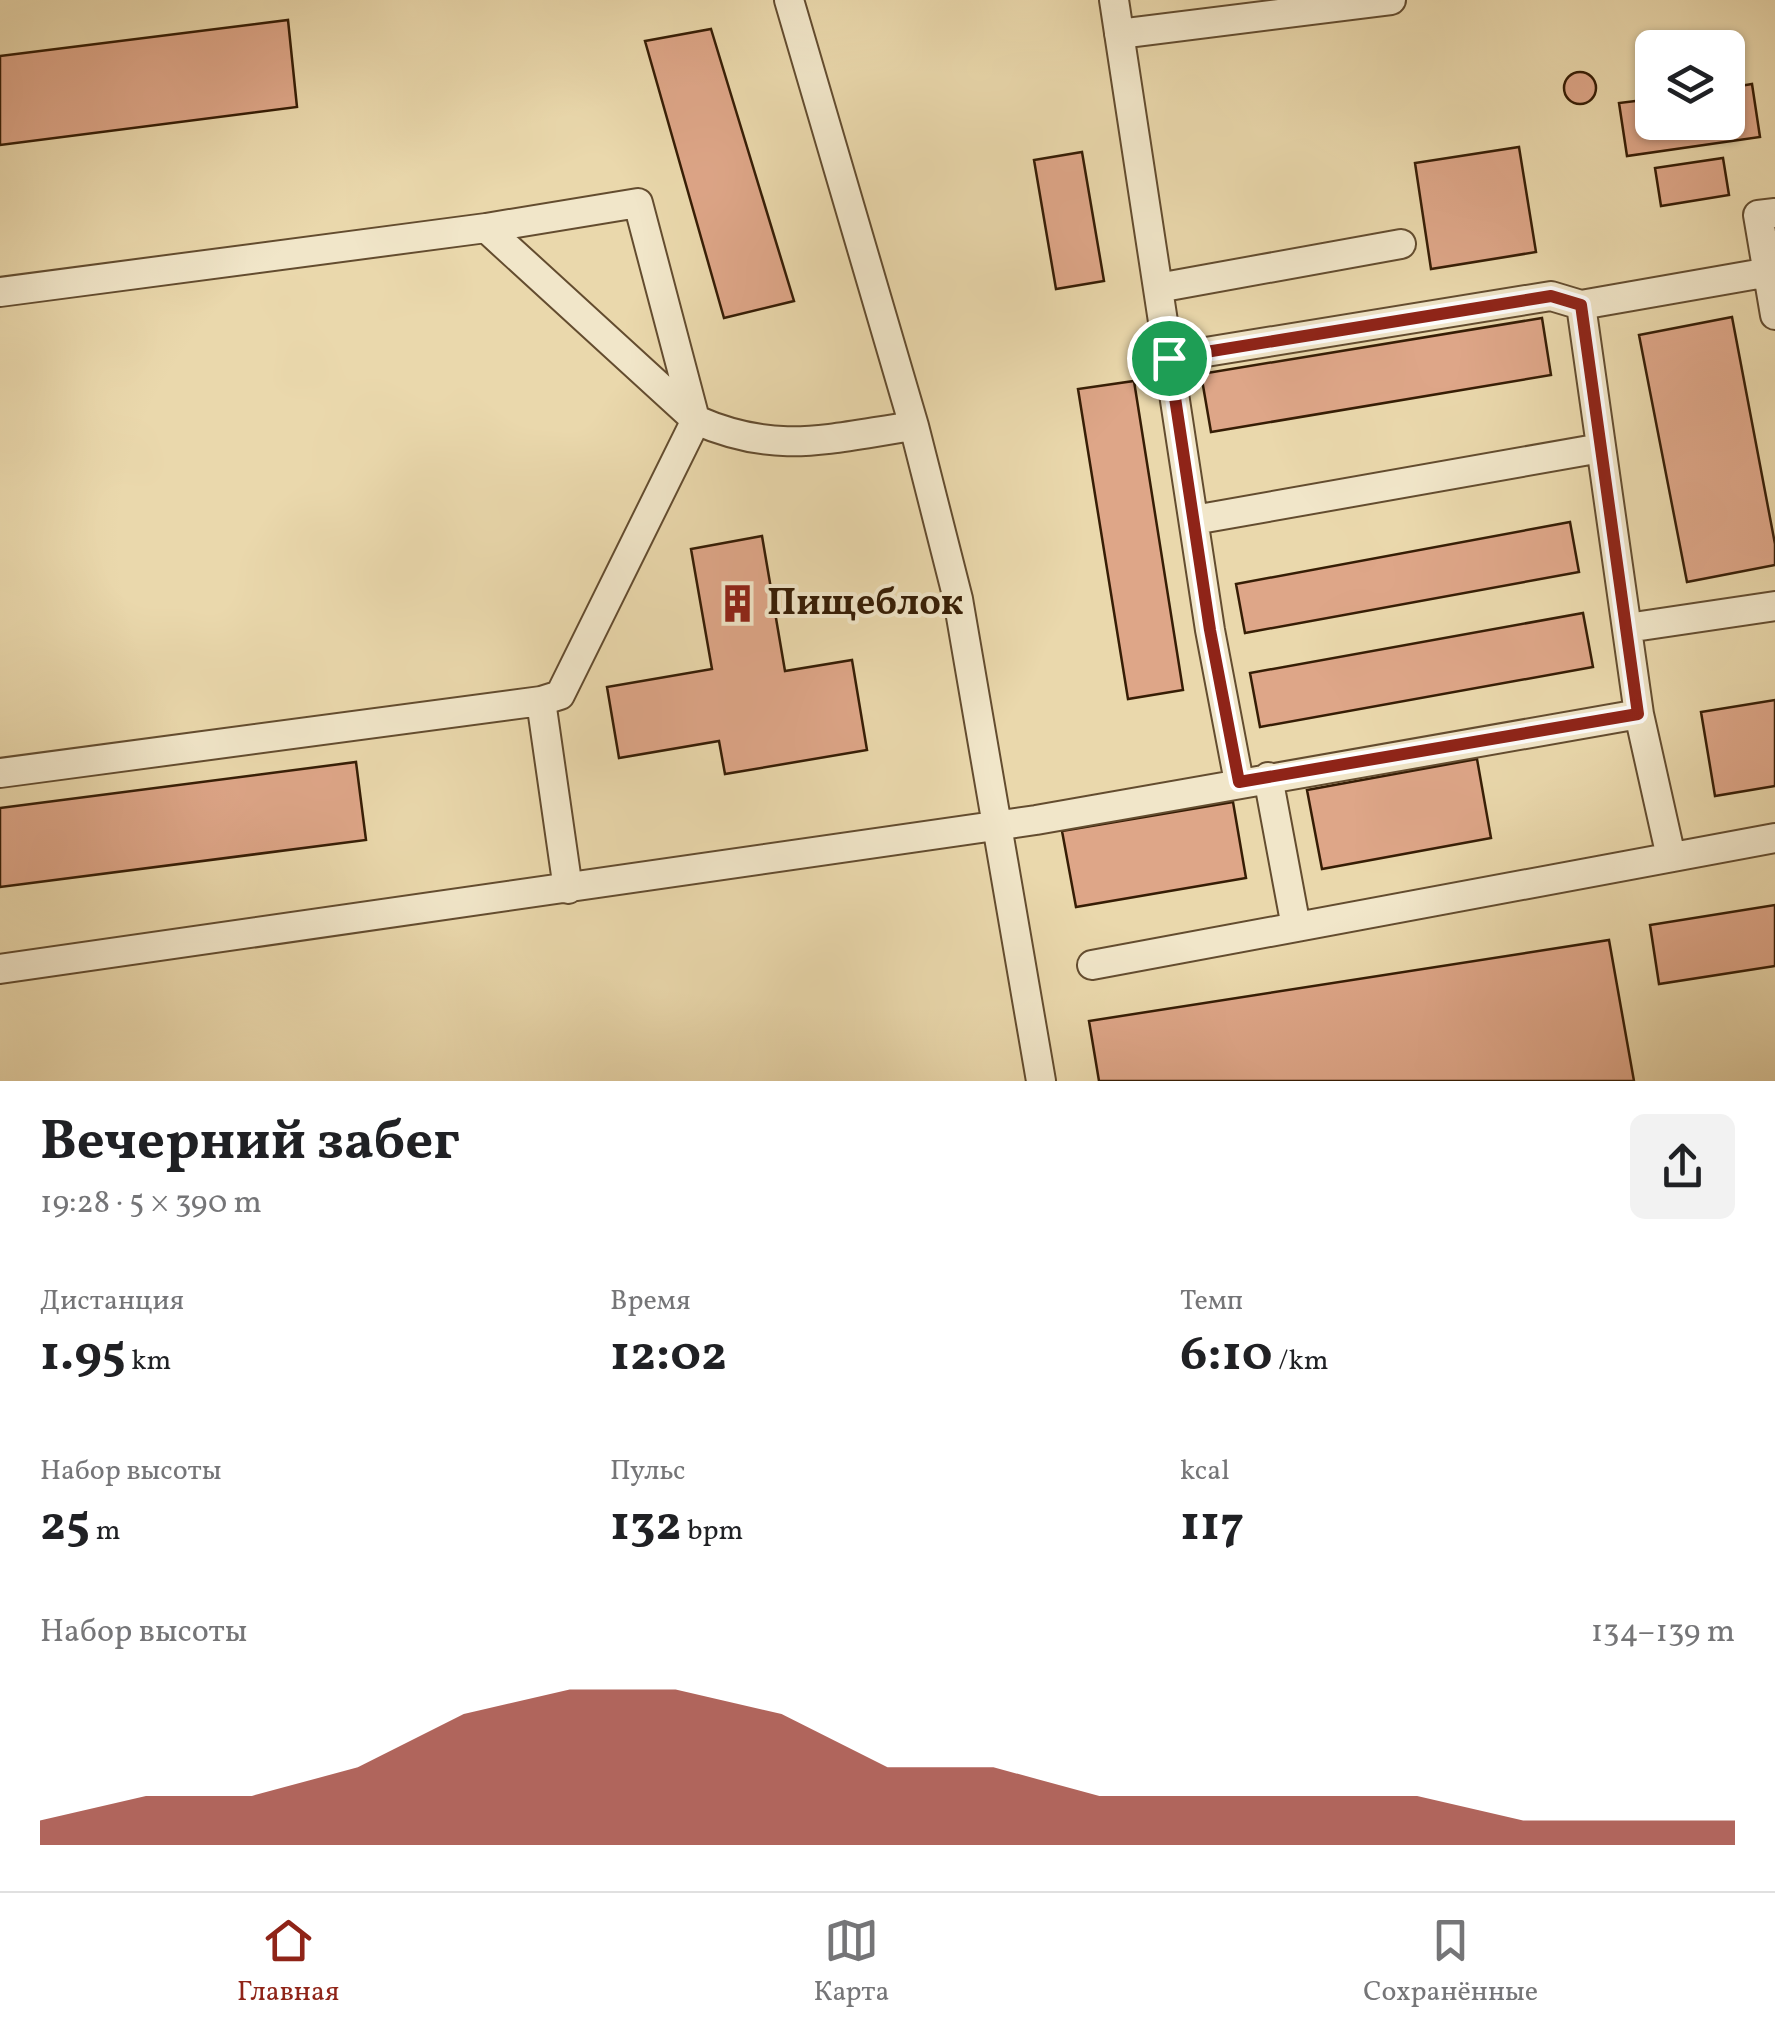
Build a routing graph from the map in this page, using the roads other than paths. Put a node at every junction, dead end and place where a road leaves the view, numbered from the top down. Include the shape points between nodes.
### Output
1 (789, 0) edge
2 (1114, 0) edge
3 (1390, 0) edge
4 (1119, 34) junction
5 (1775, 213) edge
6 (486, 228) junction
7 (1401, 244) dead end
8 (1771, 272) edge
9 (1158, 288) junction
10 (0, 292) edge
11 (1581, 305) junction
12 (1775, 315) edge
13 (1169, 358) junction
14 (696, 420) junction
15 (914, 426) junction
16 (1602, 448) junction
17 (1194, 520) junction
18 (1775, 606) edge
19 (1627, 628) junction
20 (540, 701) junction
21 (1638, 714) junction
22 (0, 773) edge
23 (1268, 777) junction
24 (1239, 782) junction
25 (996, 824) junction
26 (1775, 838) edge
27 (1671, 857) junction
28 (568, 888) junction
29 (1296, 927) junction
30 (1092, 964) dead end
31 (0, 969) edge
32 (1041, 1081) edge

1 - 15 lane
2 - 4 lane
3 - 4 lane
4 - 9 lane
5 - 8 lane via 1758,216
6 - 10 lane
6 - 14 lane
6 - 14 lane via 638,204
7 - 9 lane
8 - 11 lane
8 - 12 lane
9 - 13 lane
11 - 13 lane via 1551,296
11 - 16 lane
13 - 17 lane
14 - 15 lane via 736,438 786,445
14 - 20 lane via 560,695
15 - 25 lane via 958,600
16 - 17 lane
16 - 19 lane
17 - 24 lane
18 - 19 lane
19 - 21 lane
20 - 22 lane
20 - 28 lane
21 - 23 lane
21 - 27 lane
23 - 24 lane
23 - 29 lane
24 - 25 lane
25 - 28 lane
25 - 32 lane
26 - 27 lane
27 - 29 lane
28 - 31 lane
29 - 30 lane

